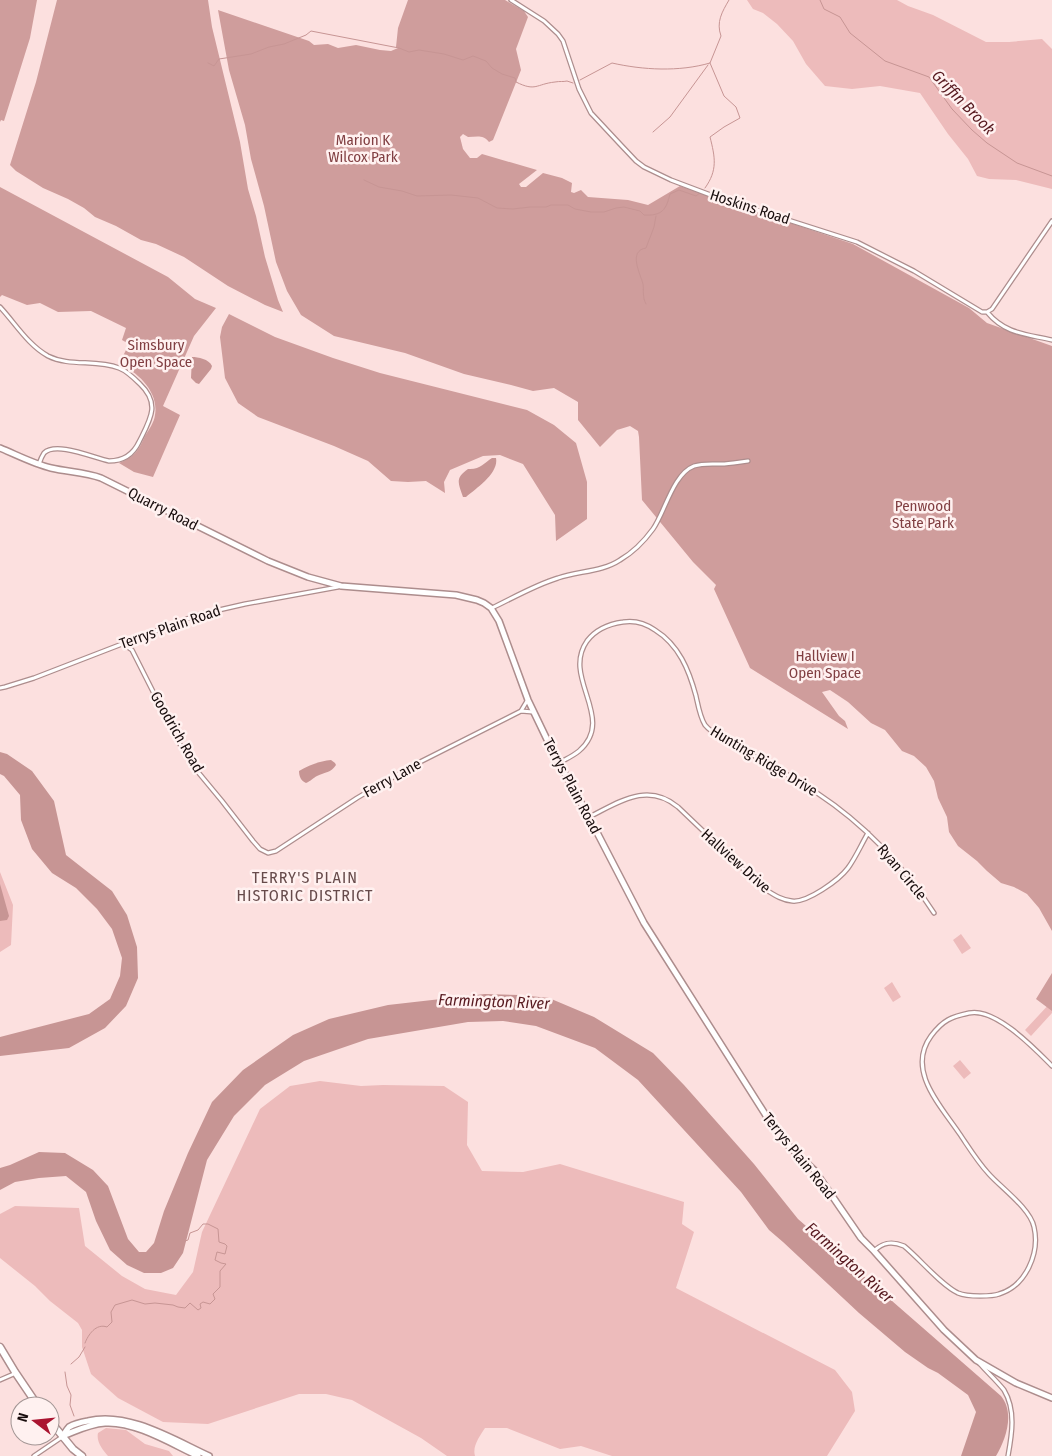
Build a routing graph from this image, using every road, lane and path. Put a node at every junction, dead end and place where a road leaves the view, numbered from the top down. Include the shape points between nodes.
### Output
1 (511, 0) edge
2 (1052, 221) edge
3 (0, 307) edge
4 (987, 312) junction
5 (1052, 340) edge
6 (0, 448) edge
7 (748, 461) dead end
8 (39, 464) junction
9 (323, 581) junction
10 (341, 586) junction
11 (322, 590) junction
12 (491, 608) junction
13 (132, 640) junction
14 (122, 644) junction
15 (132, 650) junction
16 (0, 688) edge
17 (528, 700) junction
18 (521, 711) junction
19 (534, 712) junction
20 (560, 763) junction
21 (589, 818) junction
22 (868, 833) junction
23 (268, 853) joint
24 (934, 913) dead end
25 (1052, 1066) edge
26 (874, 1251) junction
27 (0, 1347) edge
28 (976, 1360) junction
29 (16, 1373) junction
30 (0, 1380) edge
31 (31, 1396) edge
32 (1052, 1398) edge
33 (60, 1434) edge
34 (62, 1436) junction
35 (34, 1456) edge
36 (82, 1456) edge
37 (198, 1456) edge
38 (210, 1456) edge
39 (1008, 1456) edge

1 - 4 street, Hoskins Road via 558,34 591,113 648,170 716,197 857,242
2 - 4 street
3 - 8 street via 47,355 63,361 118,367 132,376 150,396 152,413 149,421 136,448 127,457 109,461 61,448 44,453
4 - 5 street, Hoskins Road via 1001,326
6 - 8 street, Quarry Road
7 - 12 street via 695,466 687,470 670,492 653,529 633,550 610,566 547,581
8 - 9 street, Quarry Road via 101,478 268,561
9 - 10 street, Quarry Road
9 - 11 street
10 - 11 street, Terrys Plain Road
10 - 12 street, Terrys Plain Road via 456,595 477,600
11 - 13 street, Terrys Plain Road via 197,615
12 - 17 street, Terrys Plain Road
13 - 14 street, Terrys Plain Road
13 - 15 street, Goodrich Road
14 - 15 street
14 - 16 street, Terrys Plain Road
15 - 23 street, Goodrich Road via 193,766 253,841
17 - 18 street
17 - 19 street, Terrys Plain Road
18 - 19 street
18 - 23 street, Ferry Lane via 388,780
19 - 20 street, Terrys Plain Road
20 - 21 street, Terrys Plain Road
20 - 22 street, Hunting Ridge Drive via 580,751 591,733 592,711 580,668 585,645 602,628 638,622 664,636 681,656 703,720 710,730 817,793
21 - 22 street, Hallview Drive via 633,796 663,797 678,806 764,888 778,897 794,901 818,892 847,870
21 - 26 street, Terrys Plain Road via 644,923 772,1125 815,1171
22 - 24 street, Ryan Circle via 904,870
25 - 26 street via 1014,1031 990,1016 972,1012 944,1021 923,1053 923,1075 932,1093 988,1173 1023,1207 1034,1225 1036,1245 1032,1262 1019,1281 998,1295 971,1296 950,1288 899,1244 881,1244
26 - 28 street, Terrys Plain Road via 944,1330
27 - 29 highway
28 - 32 street, Terrys Plain Road via 1016,1383
28 - 39 street via 1004,1391 1012,1411
29 - 30 street
29 - 31 highway
33 - 34 highway
34 - 35 street
34 - 36 highway
34 - 37 street via 92,1425 122,1424
34 - 38 street via 69,1428 82,1422 114,1418 135,1423

